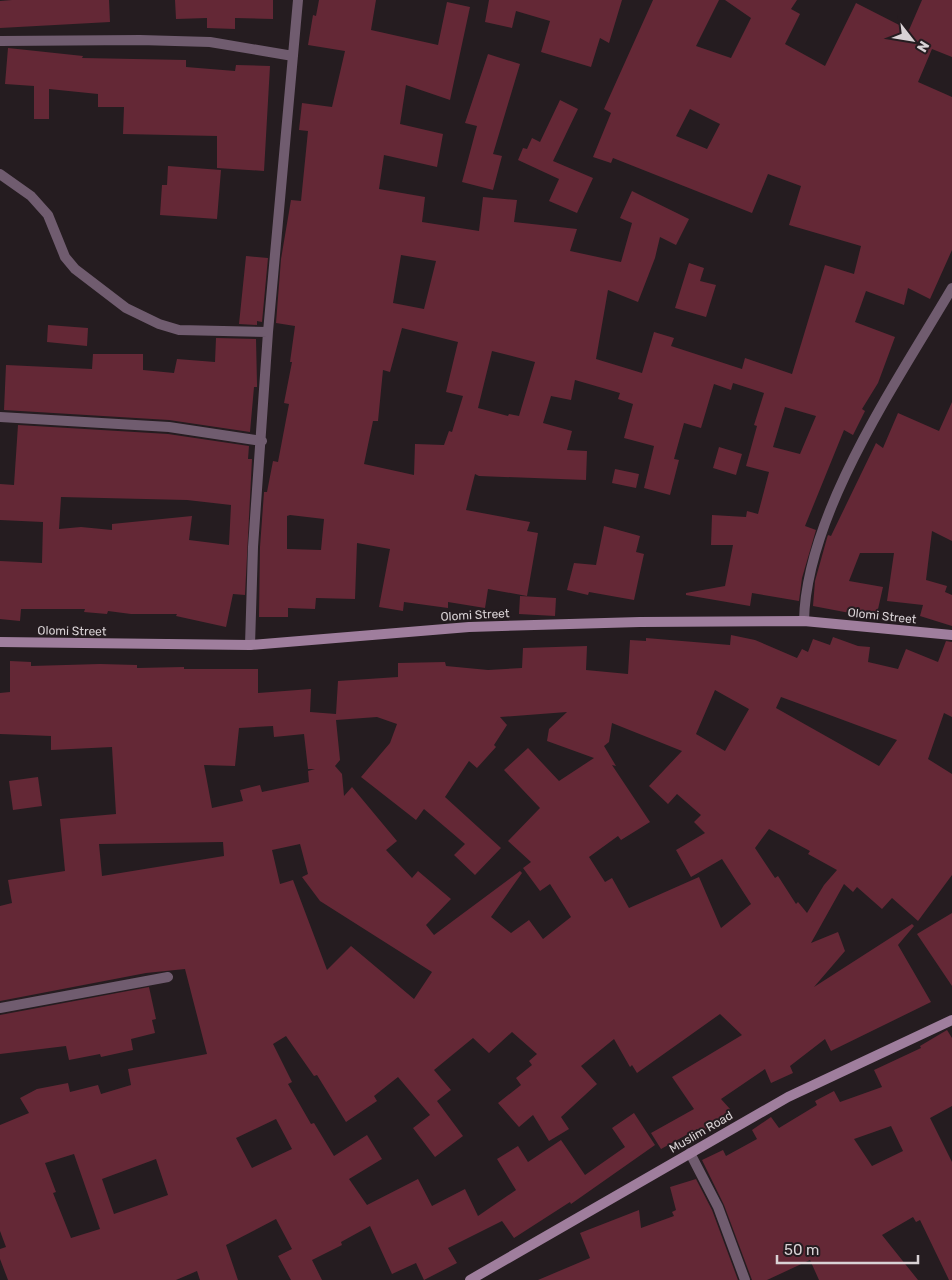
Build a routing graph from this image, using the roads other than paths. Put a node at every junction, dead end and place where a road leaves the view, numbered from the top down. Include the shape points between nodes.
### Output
1 (298, 0) edge
2 (0, 41) edge
3 (293, 56) junction
4 (0, 174) edge
5 (952, 288) edge
6 (268, 332) junction
7 (0, 417) edge
8 (262, 441) junction
9 (804, 621) junction
10 (952, 635) edge
11 (0, 642) edge
12 (250, 645) junction
13 (168, 977) dead end
14 (0, 1008) edge
15 (952, 1020) edge
16 (690, 1153) junction
17 (470, 1280) edge
18 (745, 1280) edge

1 - 3 street
2 - 3 street via 210,42
3 - 6 street
4 - 6 street via 31,196 48,216 65,257 75,269 126,308 179,330
5 - 9 street via 868,431 828,517 812,564 804,602
6 - 8 street
7 - 8 street via 169,427
8 - 12 street via 253,547
9 - 10 main road, Olomi Street
9 - 12 main road, Olomi Street via 469,627
11 - 12 main road, Olomi Street
13 - 14 street
15 - 16 main road, Muslim Road via 788,1097
16 - 17 main road, Muslim Road
16 - 18 street via 718,1207

